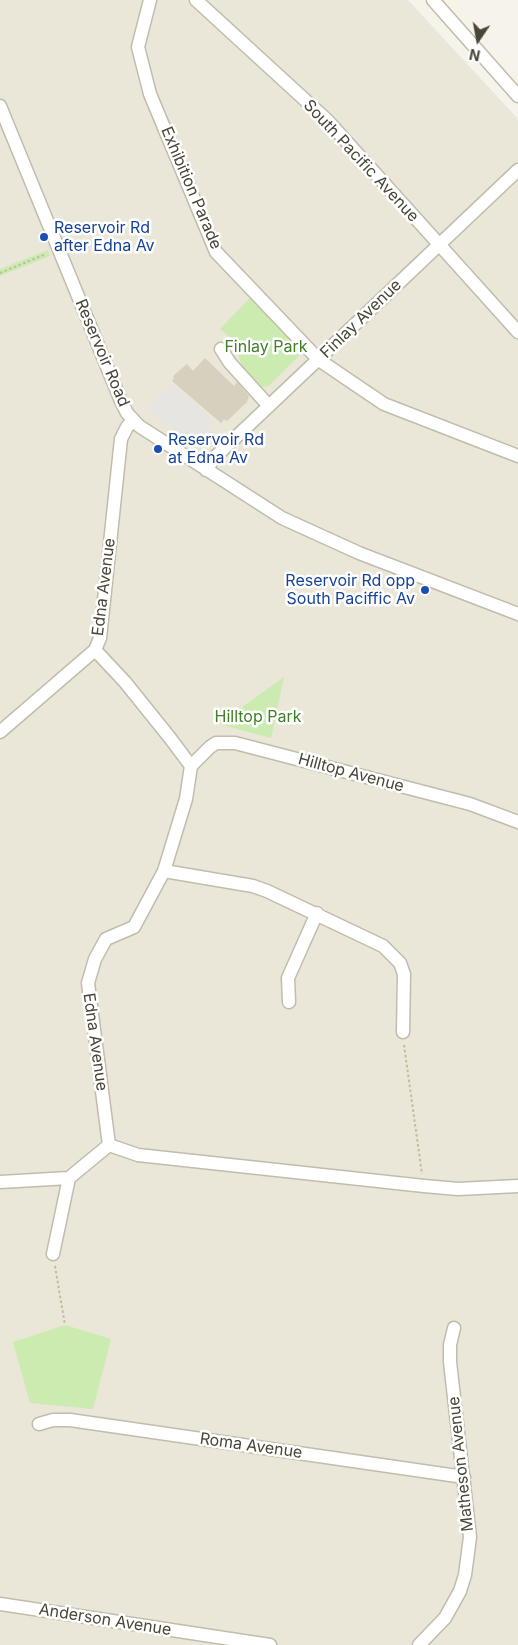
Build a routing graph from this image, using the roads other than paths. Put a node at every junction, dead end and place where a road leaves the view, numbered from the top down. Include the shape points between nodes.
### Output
1 (150, 0) edge
2 (196, 0) edge
3 (434, 0) edge
4 (518, 96) edge
5 (0, 106) edge
6 (518, 170) edge
7 (438, 245) junction
8 (518, 332) edge
9 (221, 349) dead end
10 (319, 360) junction
11 (270, 406) junction
12 (133, 420) junction
13 (518, 456) edge
14 (206, 470) junction
15 (517, 610) edge
16 (95, 650) junction
17 (0, 732) edge
18 (191, 766) junction
19 (518, 822) edge
20 (164, 871) junction
21 (317, 913) junction
22 (288, 1002) dead end
23 (403, 1032) road end
24 (109, 1145) junction
25 (69, 1178) junction
26 (0, 1182) edge
27 (518, 1186) edge
28 (53, 1254) road end
29 (454, 1328) dead end
30 (38, 1424) dead end
31 (464, 1477) junction
32 (0, 1604) edge
33 (270, 1645) edge
34 (419, 1645) edge

1 - 10 street, Exhibition Parade via 138,47 150,94 216,252
2 - 7 street, South Pacific Avenue via 328,121
3 - 4 street
5 - 12 street, Reservoir Road via 120,401
6 - 7 street, Finlay Avenue
7 - 8 street, South Pacific Avenue
7 - 10 street, Finlay Avenue
9 - 11 street
10 - 11 street, Finlay Avenue
10 - 13 street, Exhibition Parade via 384,404
11 - 14 street, Finlay Avenue
12 - 14 street, Reservoir Road via 146,432
12 - 16 street, Edna Avenue via 121,439 100,638
14 - 15 street, Reservoir Road via 282,518 322,537
16 - 17 street
16 - 18 street, Edna Avenue via 125,682
18 - 19 street, Hilltop Avenue via 216,743 235,743 470,804
18 - 20 street, Edna Avenue via 186,799
20 - 21 street via 253,886
20 - 24 street, Edna Avenue via 134,927 106,939 95,959 88,983
21 - 22 street via 288,978
21 - 23 street via 383,946 400,963 404,974
24 - 25 street
24 - 27 street via 138,1156 424,1186 458,1189
25 - 26 street
25 - 28 street
29 - 31 street, Matheson Avenue via 450,1362
30 - 31 street, Roma Avenue via 70,1420
31 - 34 street, Matheson Avenue via 470,1536 465,1575 445,1618
32 - 33 street, Anderson Avenue

